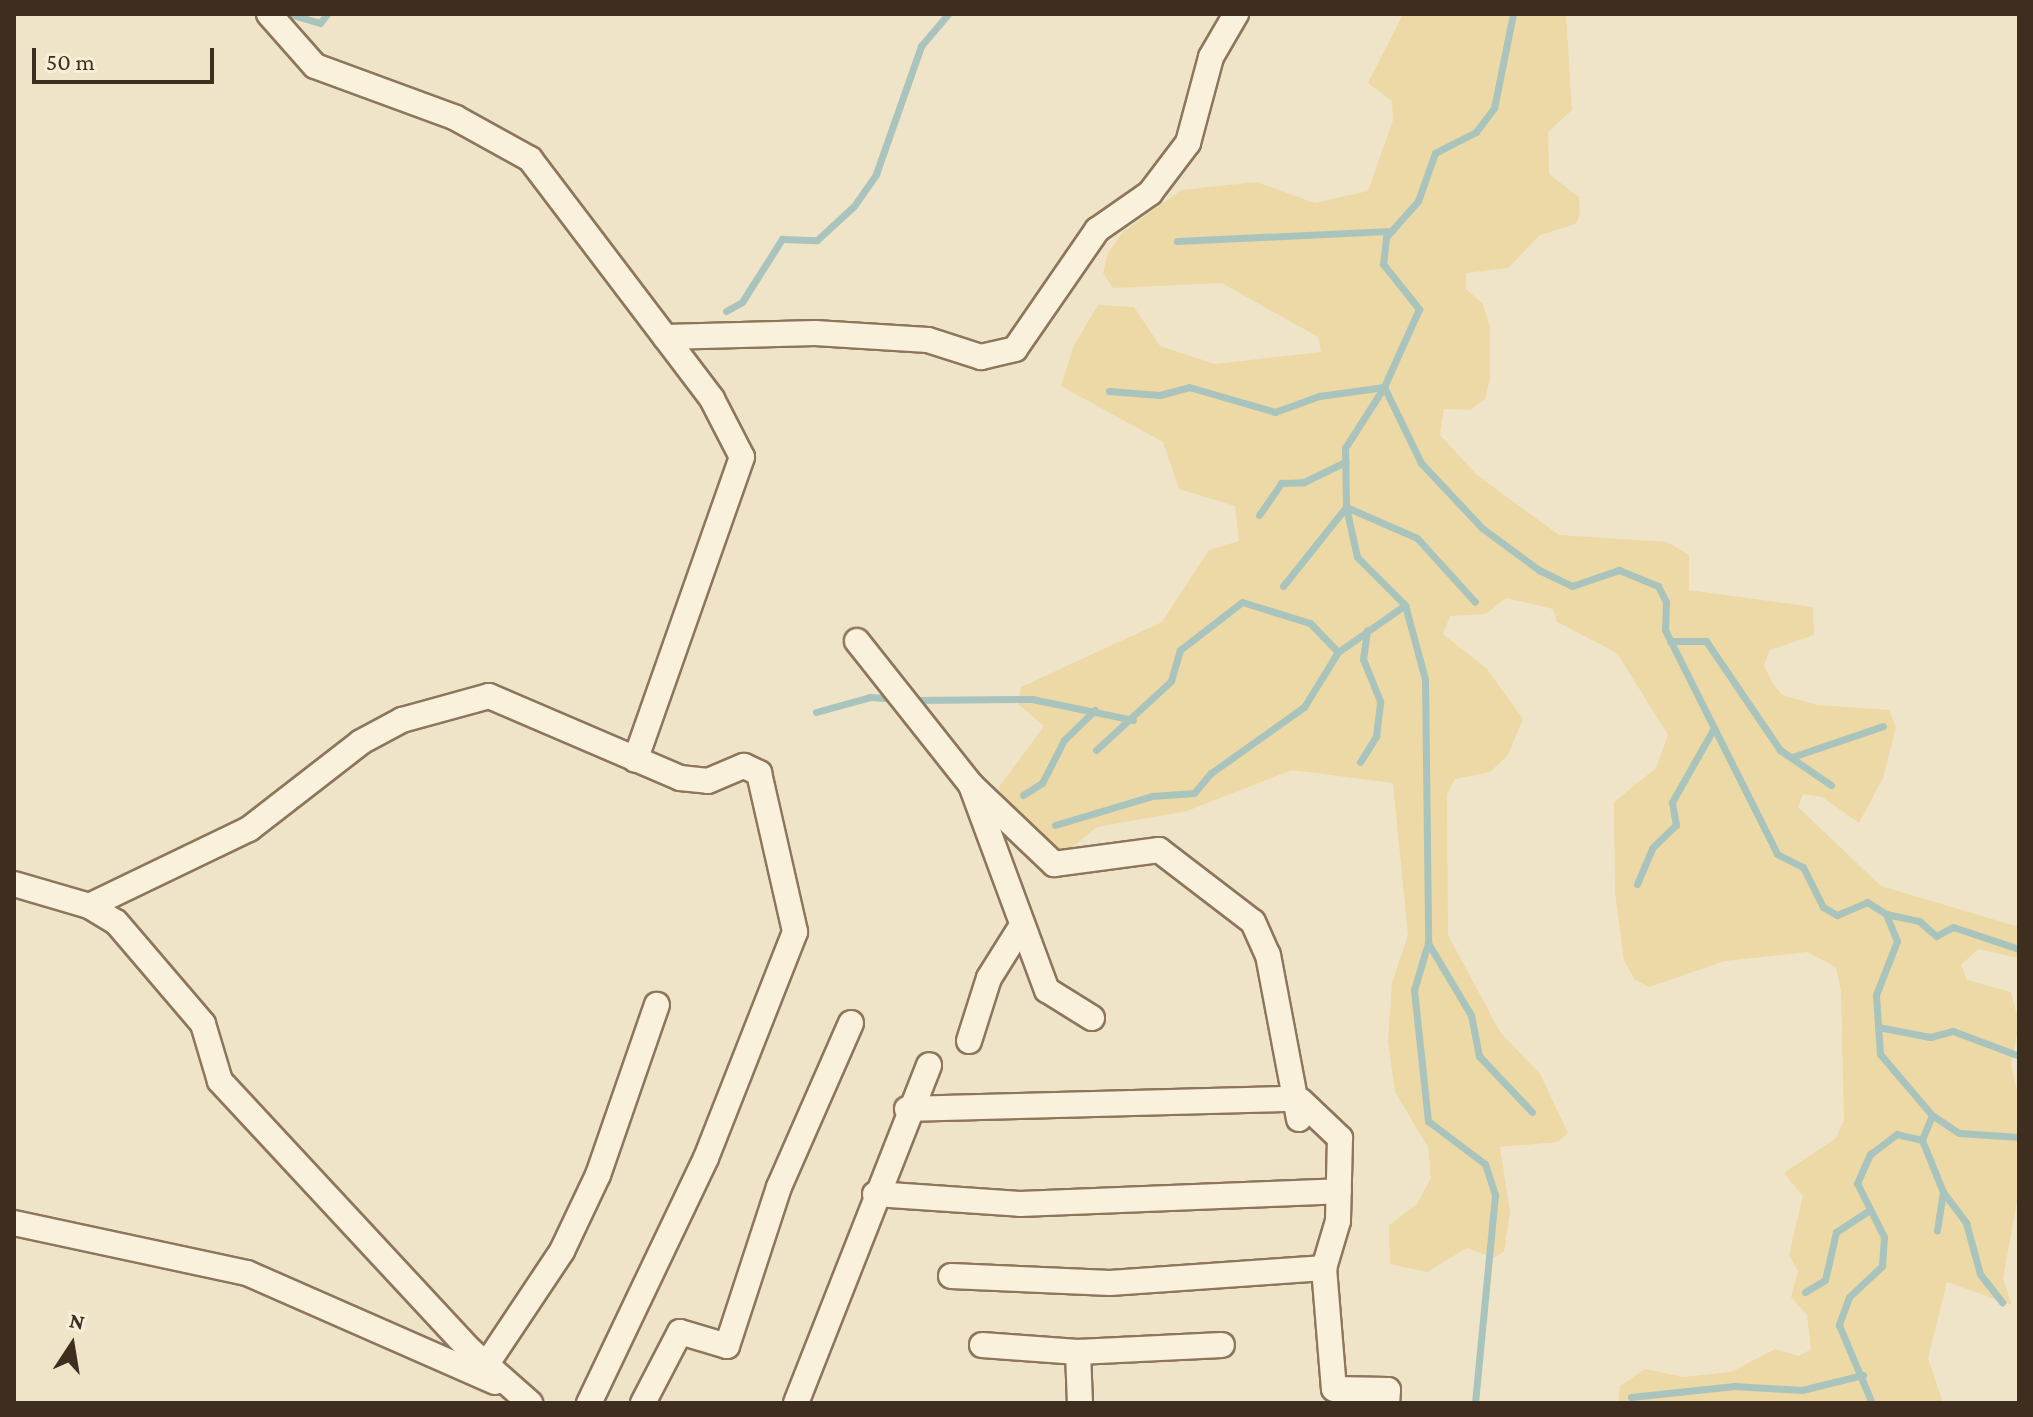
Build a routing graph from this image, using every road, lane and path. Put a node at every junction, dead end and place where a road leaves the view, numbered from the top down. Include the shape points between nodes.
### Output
1 (269, 14) edge
2 (1236, 14) edge
3 (665, 337) junction
4 (857, 641) dead end
5 (635, 760) junction
6 (971, 785) junction
7 (14, 884) edge
8 (89, 906) junction
9 (1021, 927) junction
10 (657, 1005) dead end
11 (1092, 1018) dead end
12 (851, 1023) dead end
13 (969, 1041) dead end
14 (929, 1065) dead end
15 (1297, 1106) junction
16 (907, 1109) junction
17 (1339, 1191) junction
18 (875, 1194) junction
19 (14, 1223) edge
20 (1324, 1268) junction
21 (951, 1276) dead end
22 (982, 1345) dead end
23 (1222, 1345) dead end
24 (1078, 1352) junction
25 (486, 1365) junction
26 (524, 1398) edge
27 (589, 1403) edge
28 (643, 1403) edge
29 (796, 1403) edge
30 (1080, 1403) edge
31 (1387, 1403) edge

1 - 3 street via 315,66 456,118 530,159
2 - 3 street via 1211,57 1188,143 1150,193 1097,230 1015,349 981,357 928,340 815,333
3 - 5 street via 712,399 742,457
4 - 6 street
5 - 8 street via 489,696 389,727 338,754 249,829
5 - 27 street via 708,781 744,766 759,773 795,932 706,1158
6 - 9 street
6 - 15 street via 1054,864 1159,850 1253,922 1270,964
7 - 8 street
8 - 25 street via 116,922 203,1024 220,1081
9 - 11 street via 1047,990
9 - 13 street via 989,978
10 - 25 street via 598,1175 562,1251
12 - 28 street via 779,1187 727,1346 680,1332
14 - 16 street
15 - 16 street
15 - 17 street via 1340,1138
16 - 18 street
17 - 18 street via 1020,1204
17 - 20 street
18 - 29 street
19 - 26 street via 247,1273
20 - 21 street via 1110,1283
20 - 31 street via 1334,1389 1388,1390
22 - 24 street
23 - 24 street
24 - 30 street
25 - 26 street

